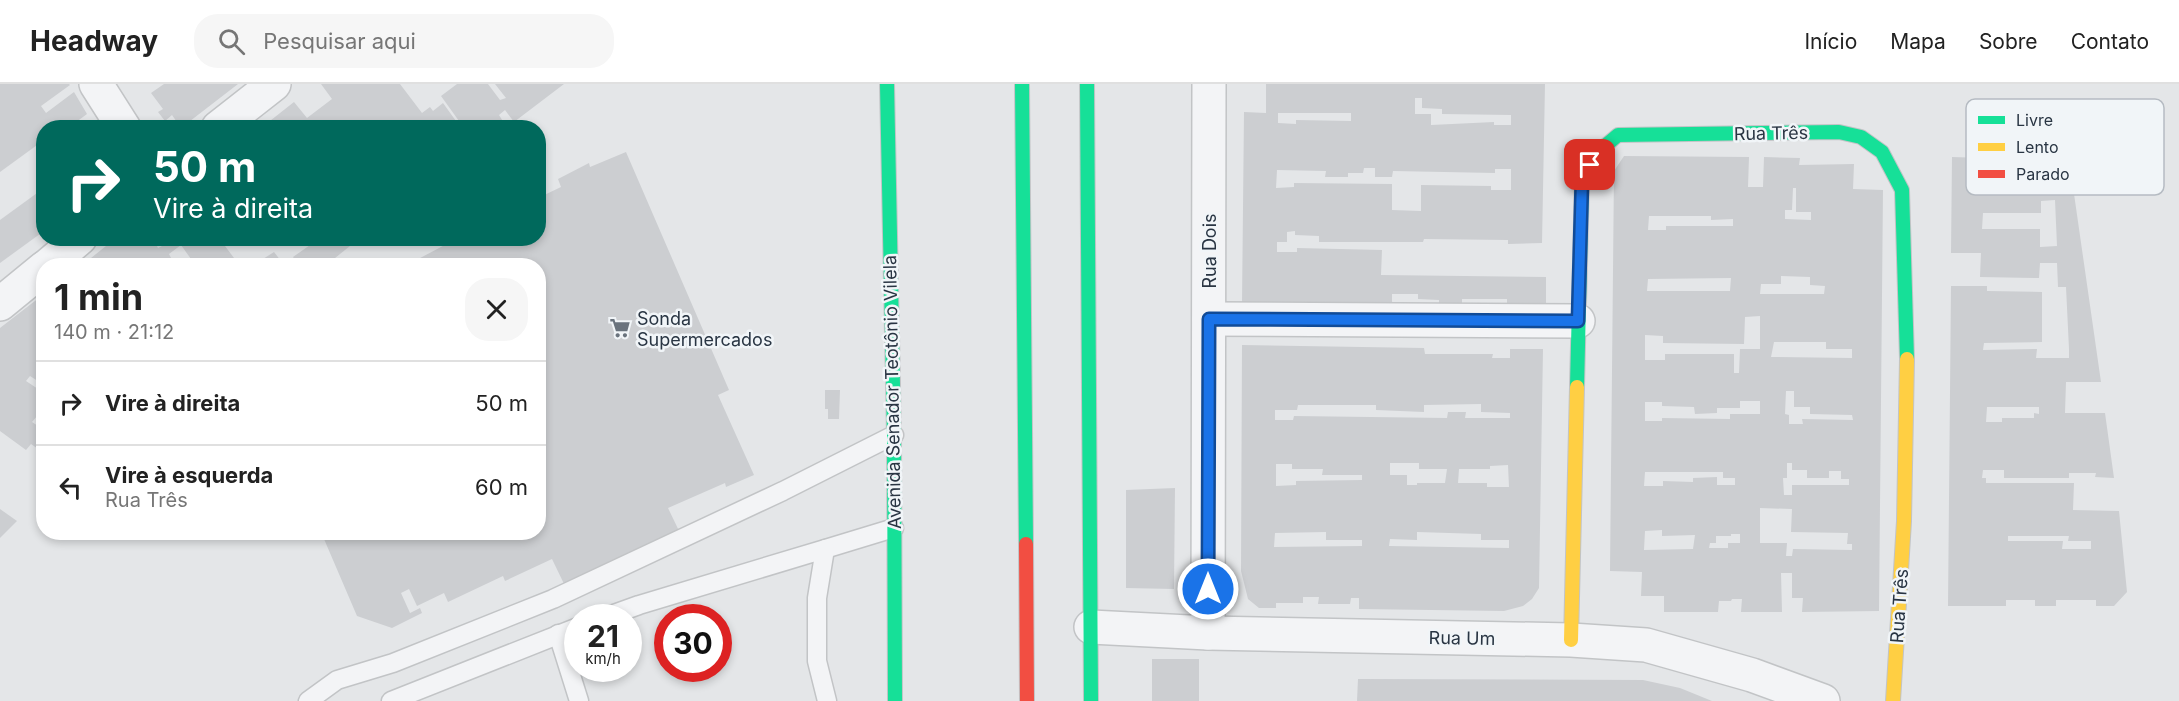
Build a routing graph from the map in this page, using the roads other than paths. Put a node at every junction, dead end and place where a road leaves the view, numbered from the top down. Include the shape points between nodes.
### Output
1 (96, 84) edge
2 (274, 84) edge
3 (887, 84) edge
4 (1022, 84) edge
5 (1087, 84) edge
6 (1209, 84) edge
7 (119, 120) edge
8 (228, 120) edge
9 (70, 246) edge
10 (56, 258) edge
11 (36, 274) edge
12 (0, 304) edge
13 (1209, 319) junction
14 (1578, 321) junction
15 (894, 435) junction
16 (894, 528) junction
17 (825, 549) junction
18 (642, 604) edge
19 (1091, 627) junction
20 (564, 632) edge
21 (1208, 633) junction
22 (558, 634) junction
23 (1571, 640) junction
24 (308, 701) edge
25 (391, 701) edge
26 (579, 701) edge
27 (827, 701) edge
28 (895, 701) edge
29 (1027, 701) edge
30 (1091, 701) edge
31 (1823, 701) edge
32 (1893, 701) edge

1 - 7 street
2 - 8 street
3 - 15 street, Avenida Senador Teotônio Vilela
4 - 29 street
5 - 19 street
6 - 13 street, Rua Dois
9 - 10 street
11 - 12 street
13 - 14 street
13 - 21 street, Rua Dois
14 - 23 street, Rua Três
14 - 32 street, Rua Três via 1582,179 1599,151 1618,135 1839,132 1861,137 1882,153 1902,190 1907,333 1904,521
15 - 16 street, Avenida Senador Teotônio Vilela
15 - 24 lane via 553,598 393,663 337,680
16 - 17 lane
16 - 28 street, Avenida Senador Teotônio Vilela
17 - 18 lane
17 - 27 lane via 817,598 817,661
19 - 21 street, Rua Um
19 - 30 street
20 - 22 lane
21 - 23 street, Rua Um
22 - 25 lane
22 - 26 lane
23 - 31 street, Rua Um via 1646,645 1752,675

